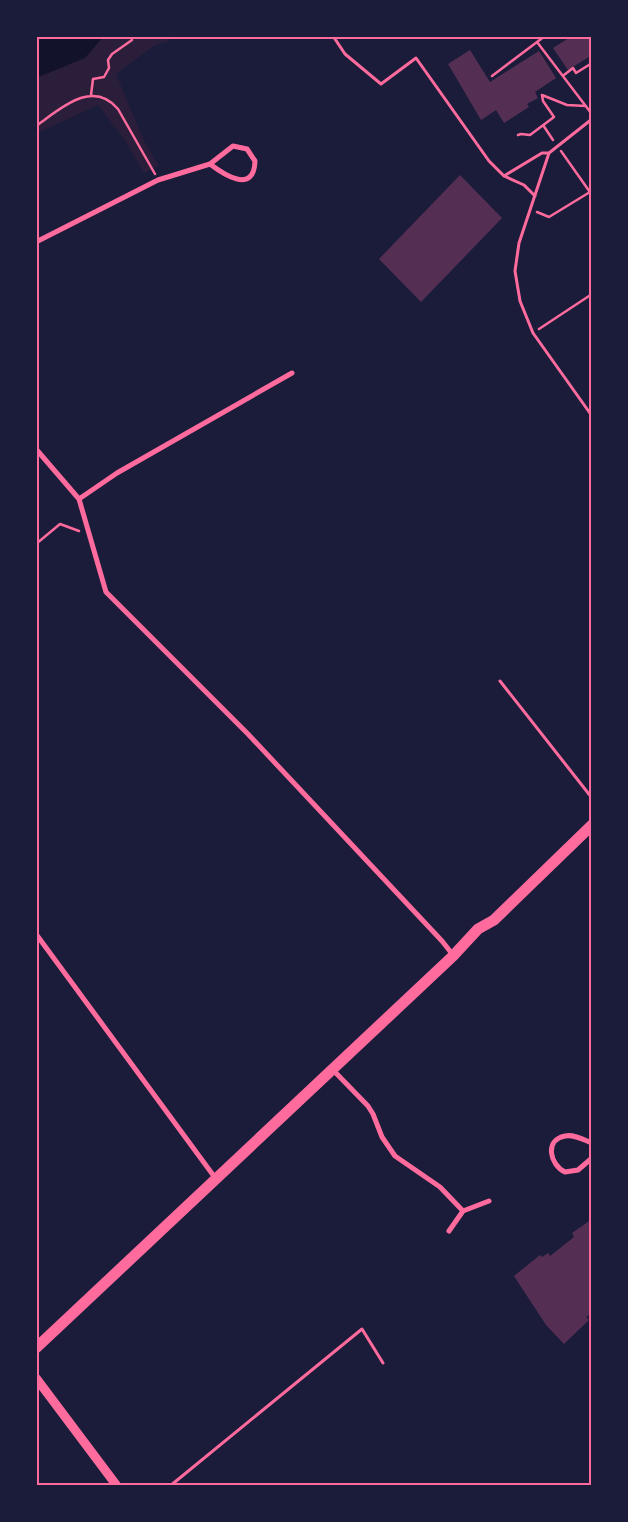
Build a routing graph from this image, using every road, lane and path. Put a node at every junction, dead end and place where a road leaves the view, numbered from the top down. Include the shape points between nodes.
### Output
1 (333, 36) edge
2 (546, 36) edge
3 (132, 40) dead end
4 (538, 42) junction
5 (592, 63) edge
6 (564, 75) junction
7 (492, 76) dead end
8 (90, 95) junction
9 (586, 106) junction
10 (592, 114) edge
11 (592, 119) edge
12 (543, 124) junction
13 (36, 126) edge
14 (518, 135) dead end
15 (556, 145) junction
16 (549, 152) junction
17 (210, 164) junction
18 (504, 176) junction
19 (158, 180) junction
20 (591, 194) edge
21 (535, 197) junction
22 (536, 211) dead end
23 (36, 242) edge
24 (592, 294) edge
25 (539, 329) dead end
26 (292, 373) dead end
27 (592, 416) edge
28 (36, 449) edge
29 (79, 499) junction
30 (90, 535) junction
31 (36, 544) edge
32 (500, 682) dead end
33 (592, 798) edge
34 (592, 825) edge
35 (36, 934) edge
36 (453, 956) junction
37 (332, 1070) junction
38 (592, 1143) edge
39 (592, 1158) edge
40 (216, 1179) junction
41 (489, 1201) dead end
42 (463, 1211) junction
43 (449, 1232) dead end
44 (36, 1348) edge
45 (383, 1363) dead end
46 (36, 1378) edge
47 (117, 1486) edge
48 (170, 1486) edge

1 - 18 lane via 345,54 381,84 416,58 489,161
2 - 4 path
3 - 8 path via 112,54 104,77 93,80
4 - 6 path
4 - 7 path
5 - 6 path via 576,73 573,68
6 - 9 path
8 - 13 path via 62,107
8 - 19 path via 112,102 118,109
9 - 10 path
9 - 12 path via 567,105 542,95 554,117
11 - 15 lane
12 - 14 path via 530,135
12 - 15 path
15 - 16 lane
15 - 20 path
16 - 18 lane
16 - 21 lane
17 - 17 street via 228,149 239,146 250,152 255,161 252,173 238,180 227,177
17 - 19 street
18 - 21 lane via 524,185
19 - 23 street
20 - 22 path via 549,217
21 - 27 lane via 516,257 520,301 533,333
24 - 25 path
26 - 29 street via 117,473
28 - 29 street
29 - 30 street
30 - 31 path via 60,524
30 - 36 street via 106,592 248,734
32 - 33 lane
34 - 36 main road via 494,920 478,929
35 - 40 street
36 - 37 main road
37 - 40 main road
37 - 42 street via 368,1106 395,1156 440,1187
38 - 39 street via 564,1136 555,1142 551,1156 556,1167 569,1173
40 - 44 main road
41 - 42 street
42 - 43 street
45 - 48 lane via 362,1329
46 - 47 street

